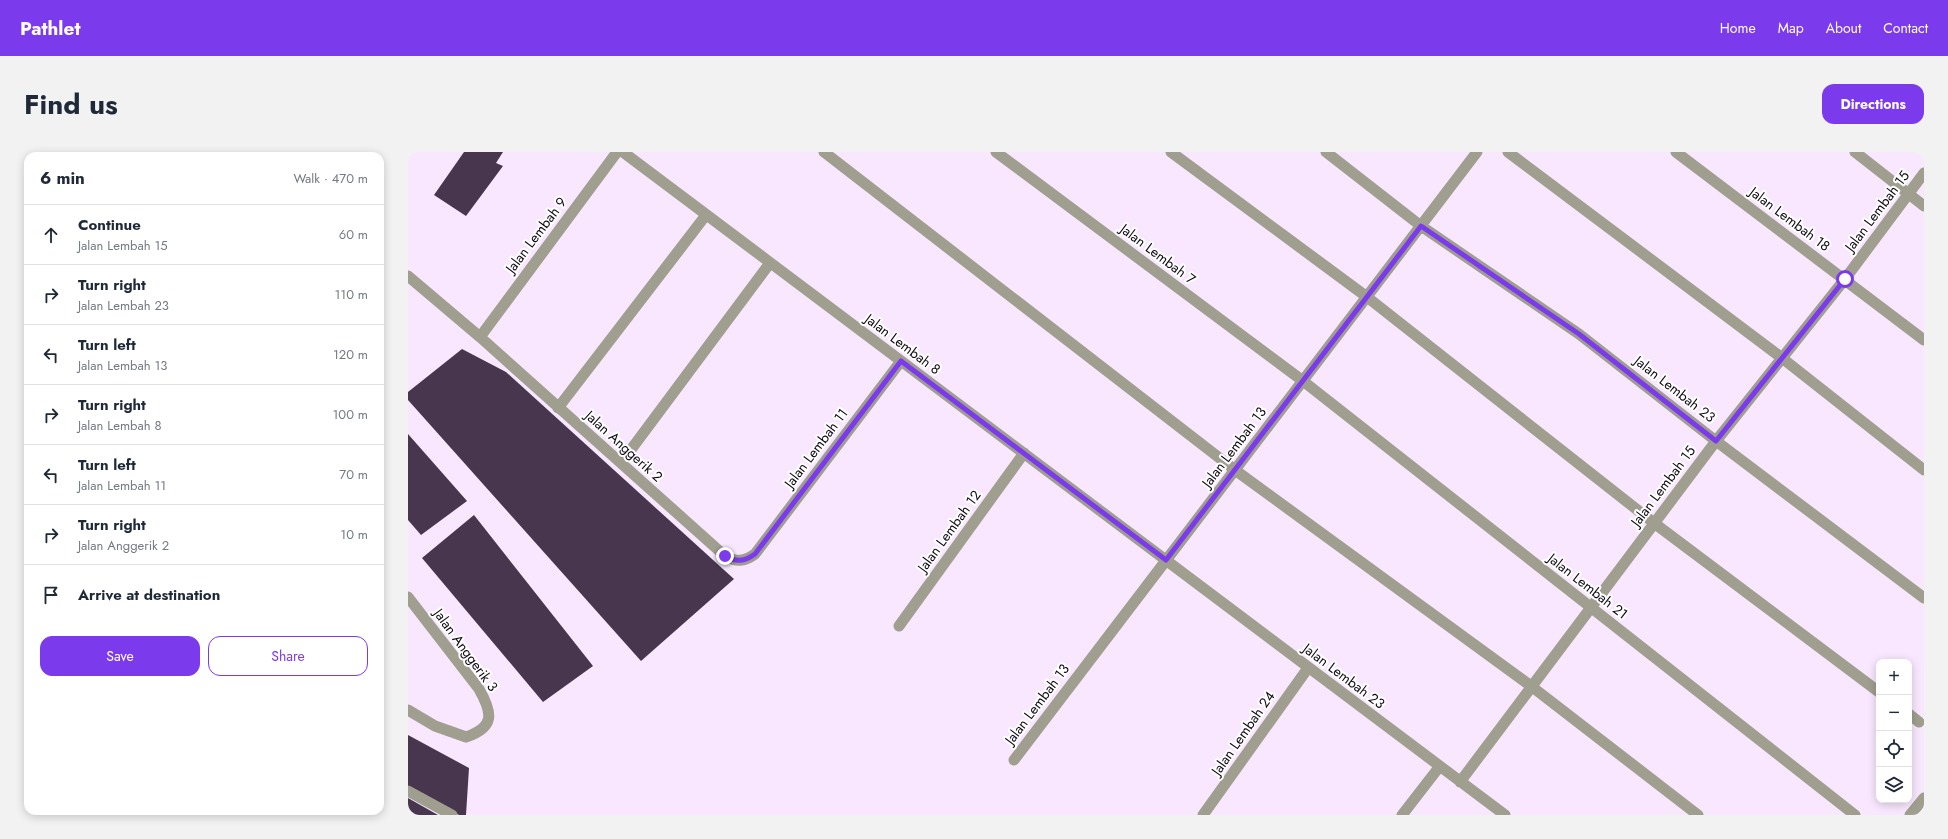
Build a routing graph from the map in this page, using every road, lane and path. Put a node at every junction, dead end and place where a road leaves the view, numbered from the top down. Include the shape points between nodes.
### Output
1 (617, 152) edge
2 (623, 152) edge
3 (824, 152) edge
4 (996, 152) edge
5 (1171, 152) edge
6 (1326, 152) edge
7 (1477, 152) edge
8 (1508, 152) edge
9 (1676, 152) edge
10 (1855, 152) edge
11 (1924, 174) edge
12 (1909, 194) junction
13 (1924, 206) edge
14 (706, 215) junction
15 (1421, 226) junction
16 (770, 263) junction
17 (408, 276) edge
18 (1845, 279) junction
19 (1367, 297) junction
20 (480, 337) junction
21 (1924, 340) edge
22 (1782, 358) junction
23 (901, 361) junction
24 (1303, 380) junction
25 (558, 408) junction
26 (1716, 441) junction
27 (1024, 453) junction
28 (621, 463) junction
29 (1235, 470) junction
30 (1924, 470) edge
31 (1654, 523) junction
32 (755, 554) joint
33 (1166, 560) junction
34 (408, 597) edge
35 (1924, 598) edge
36 (1591, 607) junction
37 (899, 626) dead end
38 (1308, 668) junction
39 (1531, 686) junction
40 (1876, 690) edge
41 (408, 710) edge
42 (1912, 716) edge
43 (1919, 722) dead end
44 (1014, 760) dead end
45 (1440, 766) junction
46 (1460, 782) junction
47 (408, 791) edge
48 (1924, 798) edge
49 (452, 815) edge
50 (1203, 815) edge
51 (1402, 815) edge
52 (1505, 815) edge
53 (1698, 815) edge
54 (1855, 815) edge
55 (1910, 815) edge

1 - 20 street, Jalan Lembah 9
2 - 14 street, Jalan Lembah 8
3 - 29 street
4 - 24 street, Jalan Lembah 7
5 - 19 street
6 - 15 street, Jalan Lembah 23
7 - 15 street, Jalan Lembah 13
8 - 22 street
9 - 18 street, Jalan Lembah 18
10 - 12 street
11 - 12 street, Jalan Lembah 15
12 - 13 street
12 - 18 street, Jalan Lembah 15
14 - 16 street, Jalan Lembah 8
14 - 25 street
15 - 19 street, Jalan Lembah 13
15 - 26 street, Jalan Lembah 23 via 1579,334
16 - 23 street, Jalan Lembah 8
16 - 28 street
17 - 20 street, Jalan Anggerik 2
18 - 21 street, Jalan Lembah 18
18 - 22 street, Jalan Lembah 15
19 - 24 street, Jalan Lembah 13
19 - 31 street
20 - 25 street, Jalan Anggerik 2
22 - 26 street, Jalan Lembah 15
22 - 30 street
23 - 27 street, Jalan Lembah 8
23 - 32 street, Jalan Lembah 11
24 - 29 street, Jalan Lembah 13
24 - 36 street, Jalan Lembah 21
25 - 28 street, Jalan Anggerik 2
26 - 31 street, Jalan Lembah 15
26 - 35 street, Jalan Lembah 23
27 - 33 street, Jalan Lembah 8
27 - 37 street, Jalan Lembah 12
28 - 32 street, Jalan Anggerik 2 via 725,556 740,561
29 - 33 street, Jalan Lembah 13
29 - 39 street
31 - 36 street, Jalan Lembah 15
31 - 40 street
33 - 38 street, Jalan Lembah 23
33 - 44 street, Jalan Lembah 13
34 - 41 street, Jalan Anggerik 3 via 479,689 490,713 486,724 466,737 435,726
36 - 39 street, Jalan Lembah 15
36 - 54 street, Jalan Lembah 21
38 - 45 street, Jalan Lembah 23
38 - 50 street, Jalan Lembah 24
39 - 46 street, Jalan Lembah 15
39 - 53 street
42 - 43 street
45 - 46 street, Jalan Lembah 23
45 - 51 street
46 - 52 street, Jalan Lembah 23
47 - 49 street
48 - 55 street

